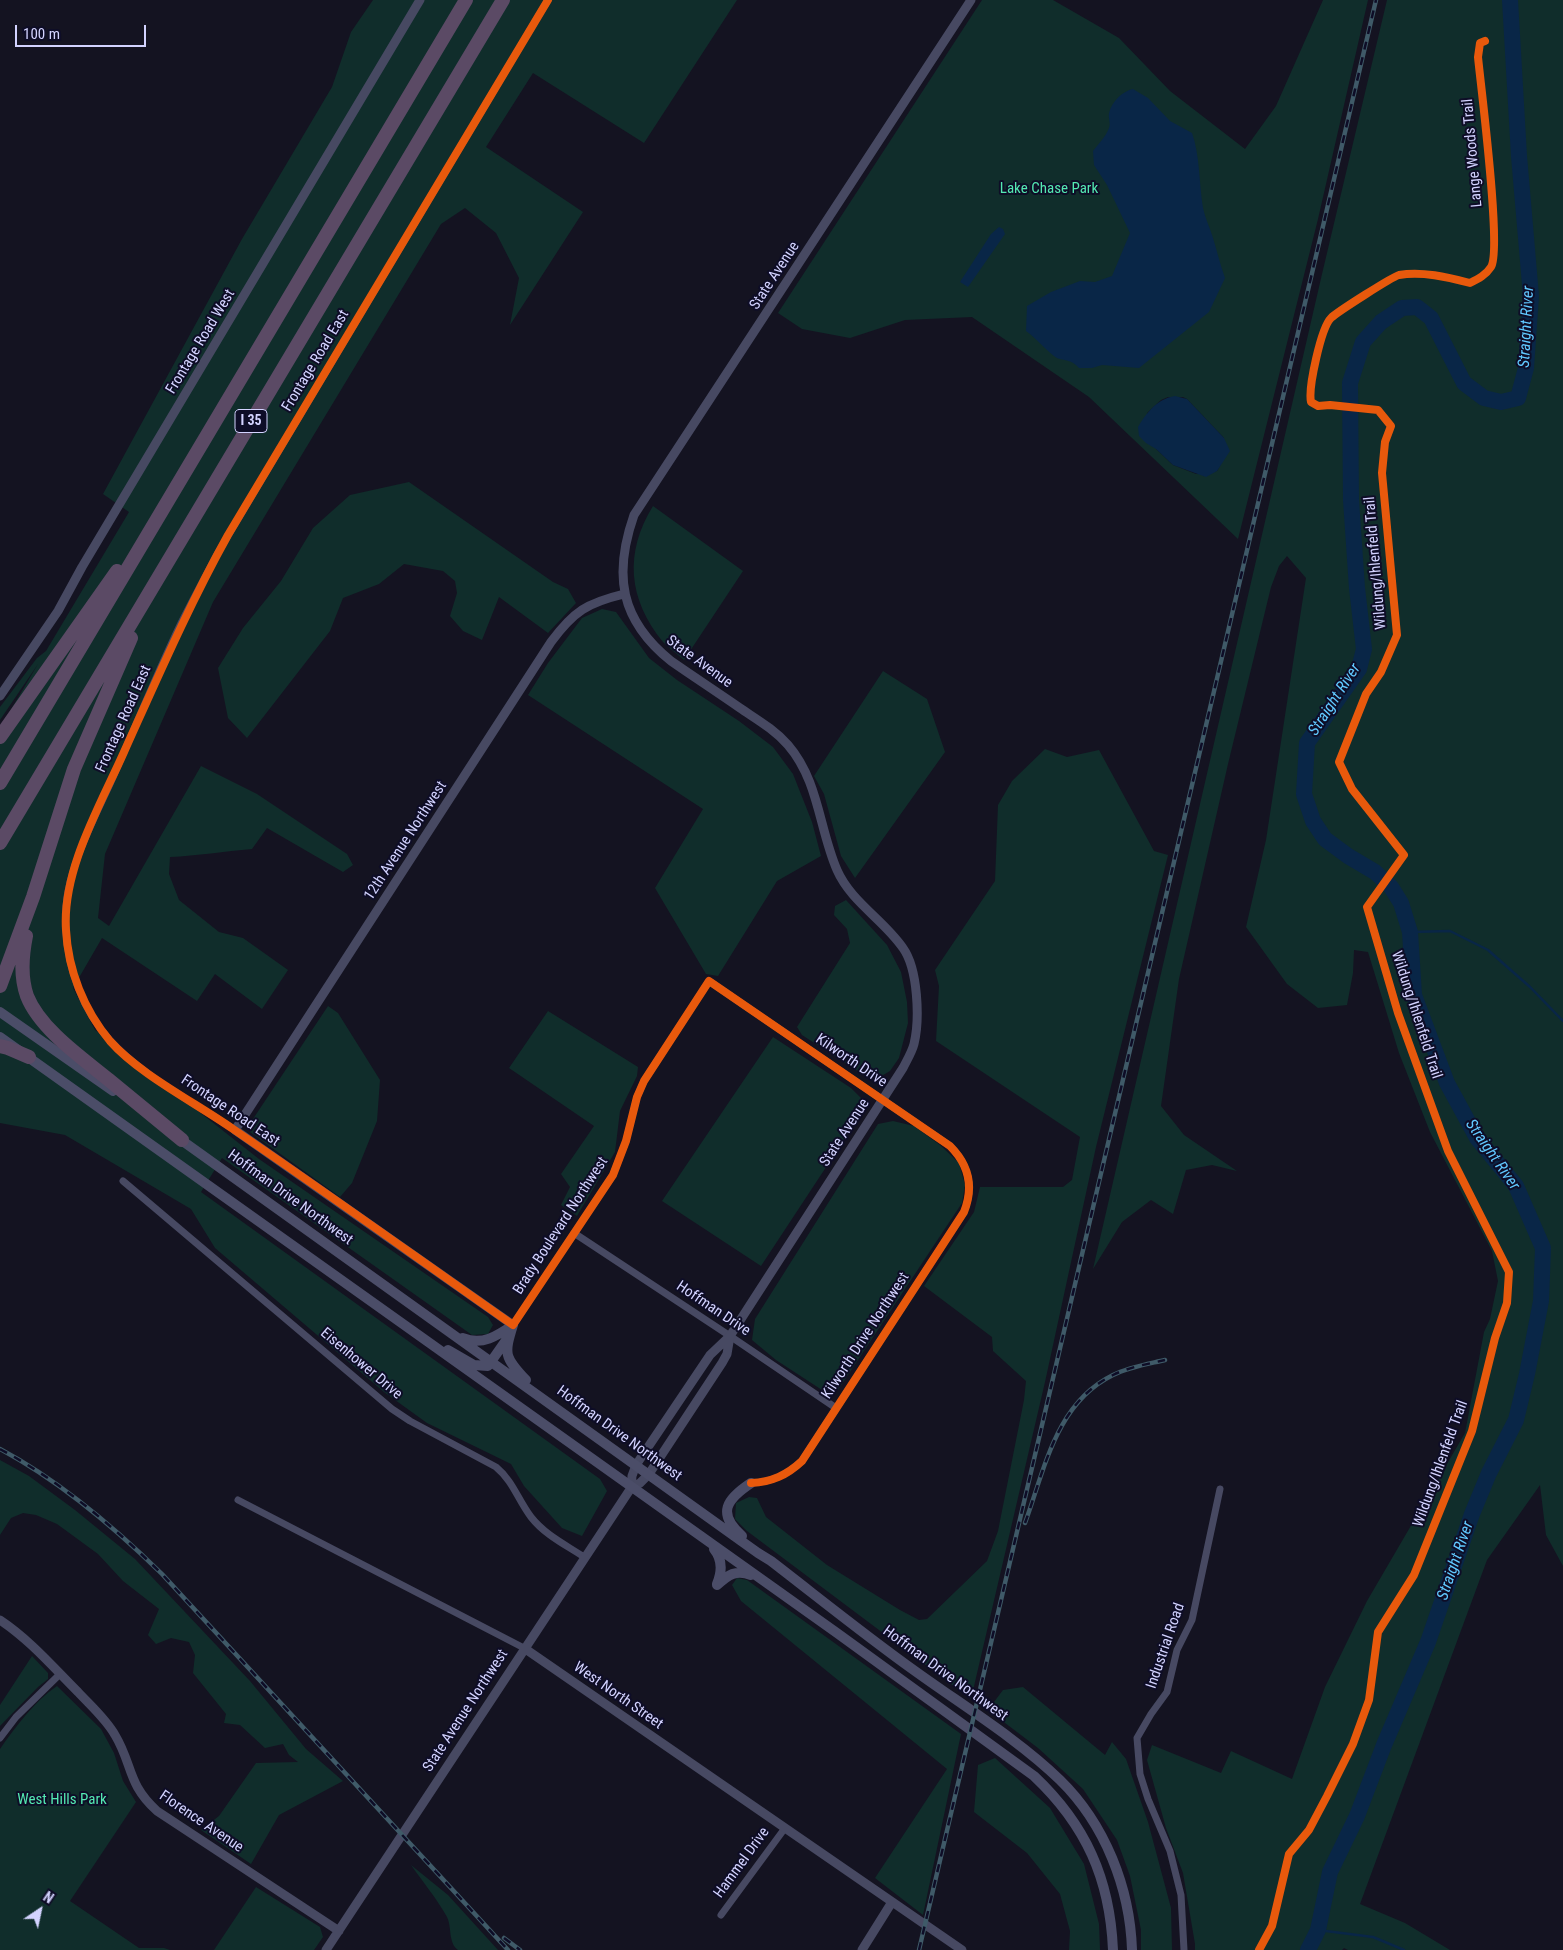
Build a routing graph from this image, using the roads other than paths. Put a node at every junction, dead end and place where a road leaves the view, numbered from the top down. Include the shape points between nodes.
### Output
1 (420, 0) edge
2 (466, 0) edge
3 (502, 0) edge
4 (548, 0) edge
5 (971, 0) edge
6 (164, 506) junction
7 (184, 534) junction
8 (624, 594) junction
9 (0, 696) edge
10 (0, 738) edge
11 (0, 783) edge
12 (0, 843) edge
13 (33, 897) junction
14 (709, 981) joint
15 (0, 986) edge
16 (0, 1012) edge
17 (0, 1037) edge
18 (0, 1046) edge
19 (29, 1057) junction
20 (883, 1100) junction
21 (235, 1130) junction
22 (182, 1140) junction
23 (968, 1173) joint
24 (123, 1181) dead end
25 (574, 1233) junction
26 (371, 1301) junction
27 (513, 1325) junction
28 (452, 1333) junction
29 (509, 1336) junction
30 (730, 1336) junction
31 (493, 1362) junction
32 (544, 1398) junction
33 (836, 1408) junction
34 (636, 1465) junction
35 (649, 1474) junction
36 (751, 1483) joint
37 (631, 1488) junction
38 (1220, 1489) dead end
39 (238, 1500) dead end
40 (709, 1543) junction
41 (584, 1557) junction
42 (771, 1561) junction
43 (758, 1577) junction
44 (0, 1620) edge
45 (524, 1648) junction
46 (60, 1674) junction
47 (0, 1738) edge
48 (785, 1828) junction
49 (892, 1902) junction
50 (721, 1915) dead end
51 (339, 1931) junction
52 (326, 1950) edge
53 (862, 1950) edge
54 (962, 1950) edge
55 (1113, 1950) edge
56 (1132, 1950) edge
57 (1184, 1950) edge

1 - 9 street, Frontage Road West via 58,611
2 - 6 highway, I 35
3 - 7 highway, I 35
4 - 21 street, Frontage Road East via 216,556 181,622 87,834 75,870 66,904 67,946 72,972 92,1015 112,1043 131,1060
5 - 8 street, State Avenue via 634,515 626,537
6 - 10 highway
6 - 11 highway, I 35
7 - 12 highway, I 35
7 - 13 highway via 123,654 91,728
8 - 20 street, State Avenue via 642,633 656,649 773,730 788,745 802,765 815,794 838,873 850,891 904,949 913,973 916,1000 914,1045
8 - 21 street, 12th Avenue Northwest via 581,610 565,623 551,642
13 - 15 highway
13 - 22 highway via 22,966 28,998 36,1012 75,1053
14 - 20 street, Kilworth Drive
14 - 25 street, Brady Boulevard Northwest via 644,1080 613,1175
16 - 22 main road, Hoffman Drive Northwest
17 - 19 main road, Hoffman Drive Northwest
18 - 19 highway
19 - 26 main road, Hoffman Drive Northwest
20 - 23 street, Kilworth Drive via 950,1146
20 - 30 street, State Avenue
21 - 27 street, Frontage Road East
22 - 28 main road, Hoffman Drive Northwest
23 - 33 street, Kilworth Drive Northwest via 970,1191 964,1212
24 - 41 street, Eisenhower Drive via 392,1408 505,1474 531,1517 543,1530
25 - 27 street, Brady Boulevard Northwest
25 - 30 street, Hoffman Drive
26 - 31 main road via 474,1365 484,1367
26 - 37 main road, Hoffman Drive Northwest
27 - 28 main road via 485,1340 468,1340
27 - 29 main road
28 - 31 main road, Hoffman Drive Northwest
29 - 31 main road
29 - 32 main road via 506,1344 511,1363
30 - 33 street, Hoffman Drive
30 - 34 street, State Avenue Northwest via 710,1355
30 - 35 street, State Avenue Northwest via 722,1363
31 - 32 main road, Hoffman Drive Northwest
32 - 34 main road, Hoffman Drive Northwest
33 - 36 street, Kilworth Drive Northwest via 802,1461 774,1480
34 - 35 main road, Hoffman Drive Northwest
34 - 37 street, State Avenue Northwest
35 - 37 street, State Avenue Northwest
35 - 42 main road, Hoffman Drive Northwest
36 - 42 main road via 734,1495 727,1515 739,1534
37 - 40 main road, Hoffman Drive Northwest
37 - 41 street, State Avenue Northwest
38 - 57 street, Industrial Road via 1192,1620 1179,1643 1167,1692 1137,1738 1140,1774 1170,1851 1179,1886
39 - 45 street, West North Street
40 - 43 main road, Hoffman Drive Northwest
40 - 43 main road via 721,1562 717,1585 738,1572
41 - 45 street, State Avenue Northwest
42 - 56 main road, Hoffman Drive Northwest via 1060,1780 1097,1828 1117,1870 1125,1894
43 - 55 main road, Hoffman Drive Northwest via 1046,1787 1070,1815 1092,1854 1111,1915
44 - 46 street, Florence Avenue via 30,1643
45 - 48 street, West North Street
45 - 51 street, State Avenue Northwest
46 - 47 street via 16,1717
46 - 51 street, Florence Avenue via 108,1724 122,1749 131,1777 147,1802
48 - 49 street, West North Street
48 - 50 street, Hammel Drive
49 - 53 street
49 - 54 street, West North Street
51 - 52 street, State Avenue Northwest

